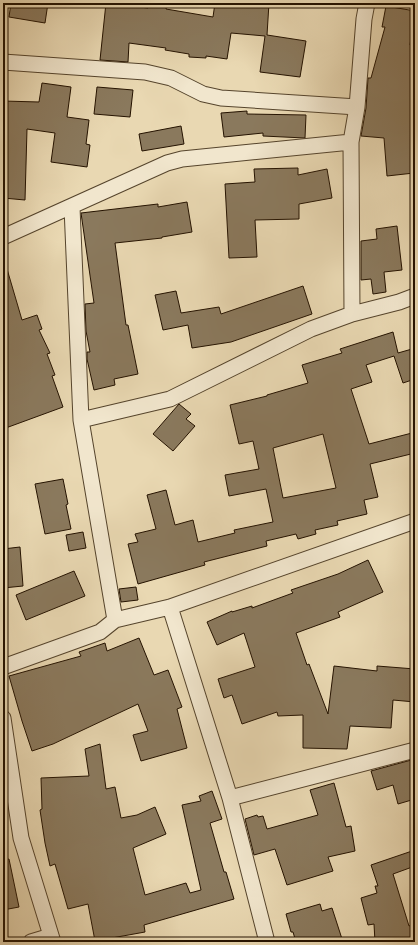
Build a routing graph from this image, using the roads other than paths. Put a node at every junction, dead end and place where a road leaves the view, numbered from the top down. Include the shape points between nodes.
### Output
1 (367, 3) edge
2 (3, 62) edge
3 (357, 107) junction
4 (352, 142) junction
5 (72, 207) junction
6 (3, 237) edge
7 (415, 296) edge
8 (352, 314) junction
9 (81, 420) junction
10 (415, 521) edge
11 (170, 607) junction
12 (115, 620) junction
13 (3, 667) edge
14 (3, 718) edge
15 (415, 750) edge
16 (230, 798) junction
17 (52, 939) edge
18 (31, 942) edge
19 (267, 942) edge

1 - 3 street
2 - 3 street via 145,72 171,78 203,94 221,98
3 - 4 street
4 - 5 street via 182,159 167,163
4 - 8 street
5 - 6 street
5 - 9 street
7 - 8 street
8 - 9 street via 311,329 170,399
9 - 12 street
10 - 11 street
11 - 12 street
11 - 16 street
12 - 13 street via 100,632
14 - 17 street via 21,838
15 - 16 street
16 - 19 street
17 - 18 street

